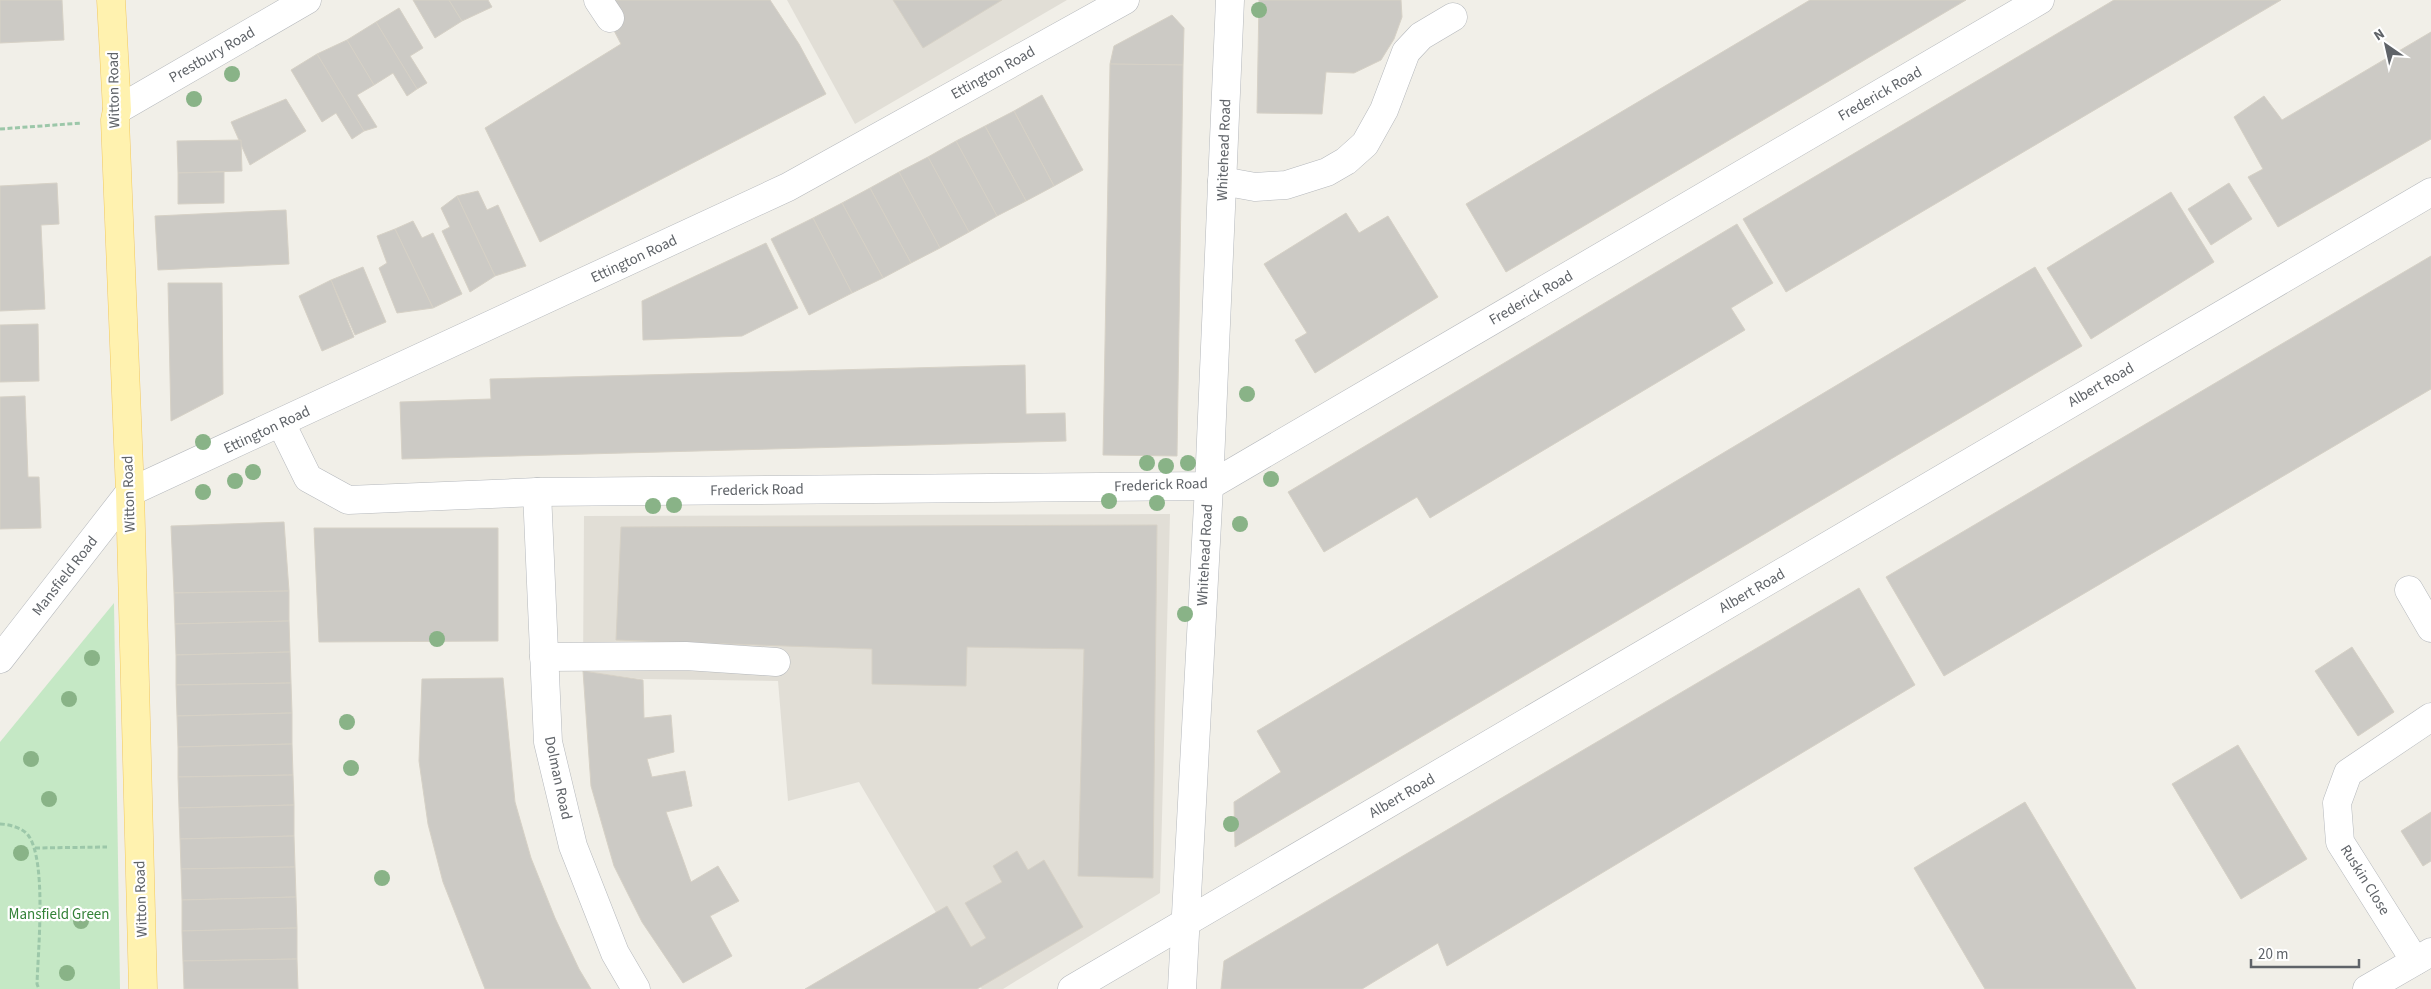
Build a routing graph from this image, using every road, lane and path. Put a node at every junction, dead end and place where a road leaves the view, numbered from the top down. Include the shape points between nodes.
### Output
1 (111, 0) edge
2 (307, 0) edge
3 (1125, 0) edge
4 (1230, 0) edge
5 (2040, 0) edge
6 (1453, 17) dead end
7 (116, 115) junction
8 (0, 129) edge
9 (1222, 181) junction
10 (2431, 192) edge
11 (281, 423) junction
12 (1209, 486) junction
13 (130, 492) junction
14 (537, 492) junction
15 (2409, 590) dead end
16 (2431, 628) edge
17 (544, 657) junction
18 (0, 659) edge
19 (776, 662) dead end
20 (2431, 717) edge
21 (0, 824) edge
22 (139, 847) junction
23 (35, 848) junction
24 (1184, 923) junction
25 (2423, 956) edge
26 (39, 989) edge
27 (143, 989) edge
28 (636, 989) edge
29 (1072, 989) edge
30 (1182, 989) edge
31 (2368, 989) edge

1 - 7 main road, Witton Road
2 - 7 street, Prestbury Road
3 - 11 street, Ettington Road via 788,187
4 - 9 street, Whitehead Road
5 - 12 street, Frederick Road
6 - 9 street via 1421,36 1406,52 1384,110 1365,144 1346,161 1327,172 1286,185 1255,188
7 - 8 path
7 - 13 main road, Witton Road
9 - 12 street, Whitehead Road
10 - 24 street, Albert Road
11 - 13 street, Ettington Road
11 - 14 street, Frederick Road via 308,478 348,500
12 - 14 street, Frederick Road
12 - 24 street, Whitehead Road
13 - 18 street, Mansfield Road
13 - 22 main road, Witton Road
14 - 17 street, Dolman Road
15 - 16 street
17 - 19 street via 686,656
17 - 28 street, Dolman Road via 548,742 573,846 615,953
20 - 25 street, Ruskin Close via 2348,773 2337,803 2340,842
21 - 23 path via 27,833
22 - 23 path
22 - 27 main road, Witton Road
23 - 26 path via 40,901
24 - 29 street, Albert Road
24 - 30 street, Whitehead Road
25 - 31 street

